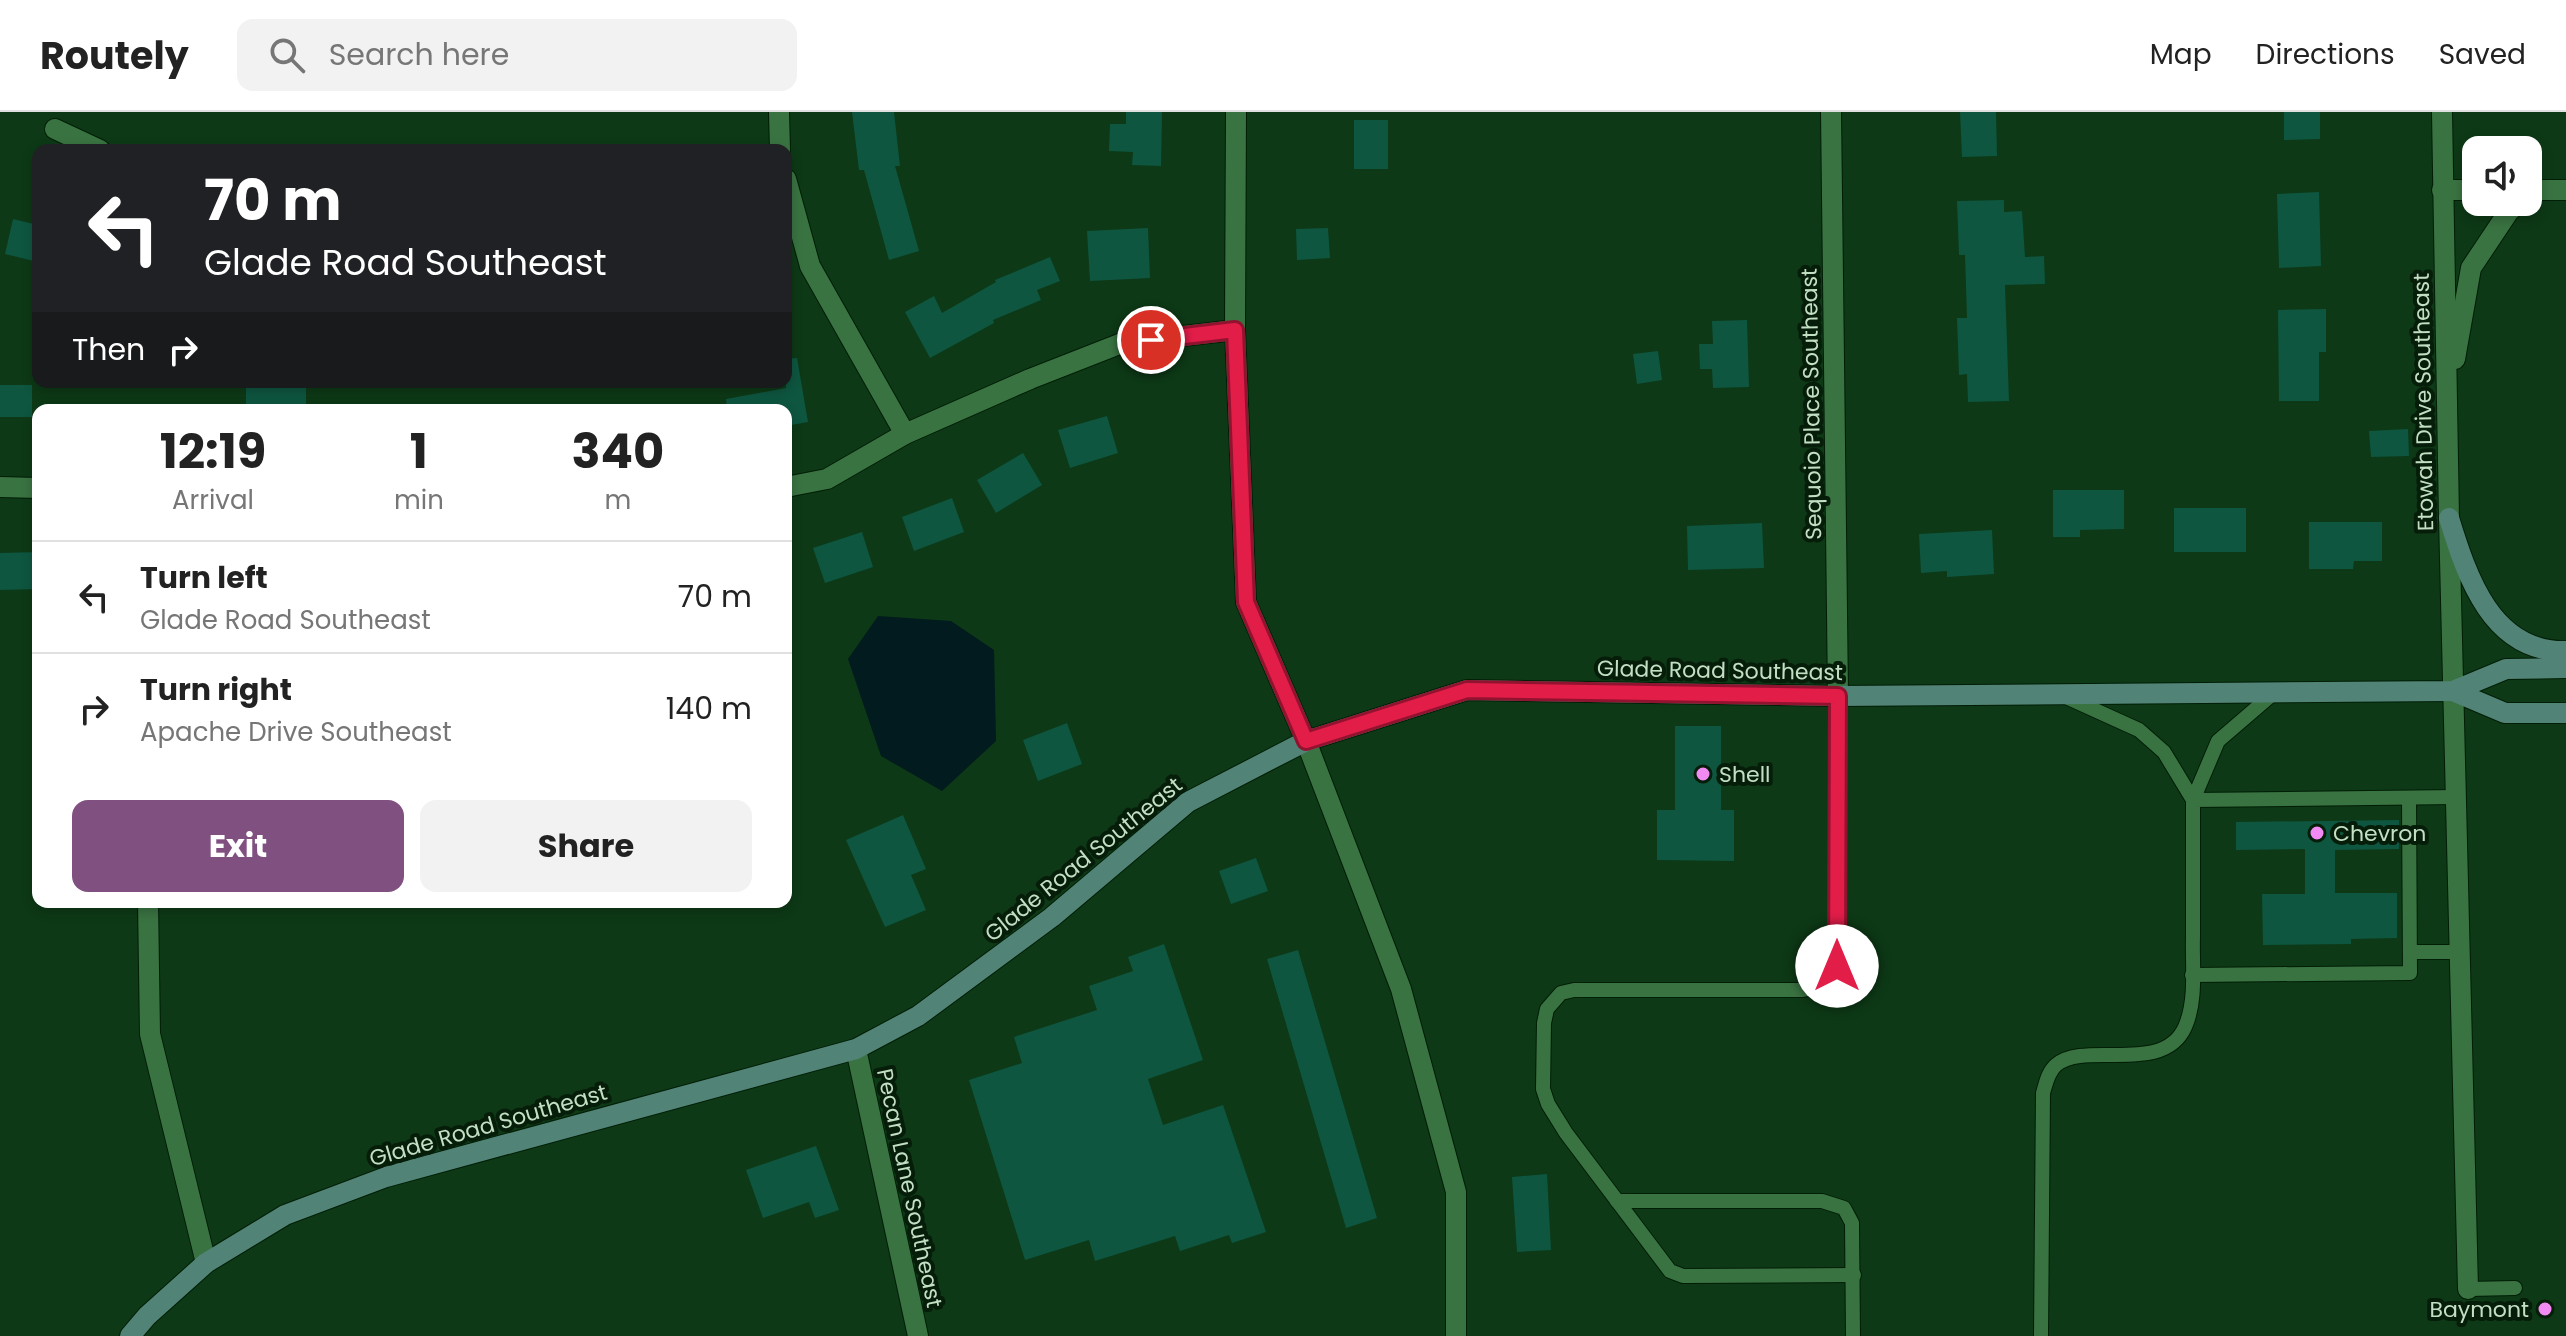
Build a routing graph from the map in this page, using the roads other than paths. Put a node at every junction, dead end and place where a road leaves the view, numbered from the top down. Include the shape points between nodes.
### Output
1 (779, 112) edge
2 (1236, 112) edge
3 (1831, 112) edge
4 (2442, 112) edge
5 (55, 129) dead end
6 (87, 144) edge
7 (780, 144) edge
8 (2442, 190) junction
9 (2462, 190) edge
10 (2566, 190) edge
11 (2542, 193) edge
12 (792, 201) edge
13 (2506, 216) edge
14 (1235, 330) junction
15 (2447, 402) junction
16 (905, 434) junction
17 (792, 486) edge
18 (0, 487) edge
19 (32, 488) edge
20 (2449, 518) junction
21 (2566, 651) edge
22 (2566, 668) edge
23 (2453, 691) junction
24 (2275, 692) junction
25 (2060, 694) junction
26 (1838, 696) junction
27 (2566, 713) edge
28 (1306, 741) junction
29 (2456, 797) junction
30 (2409, 798) junction
31 (2193, 800) junction
32 (148, 908) edge
33 (2410, 952) junction
34 (2459, 952) junction
35 (2192, 975) junction
36 (856, 1049) junction
37 (1617, 1201) junction
38 (206, 1263) junction
39 (1854, 1275) junction
40 (2515, 1288) dead end
41 (2468, 1289) joint
42 (130, 1336) edge
43 (918, 1336) edge
44 (1456, 1336) edge
45 (1853, 1336) edge
46 (2041, 1336) edge

1 - 7 street
2 - 14 street
3 - 26 street, Sequoio Place Southeast
4 - 8 street, Etowah Drive Southeast
5 - 6 street
8 - 9 street
8 - 15 street, Etowah Drive Southeast
10 - 11 street
12 - 16 street via 810,266
13 - 15 street via 2471,268
14 - 16 street via 1122,343
14 - 28 street via 1246,602
15 - 20 street, Etowah Drive Southeast
16 - 17 street via 827,479
18 - 19 street
20 - 21 street via 2479,598 2496,620 2532,647
20 - 23 street, Etowah Drive Southeast
22 - 23 street, Glade Road Southeast via 2506,669
23 - 24 street, Glade Road Southeast
23 - 27 street via 2505,713
23 - 29 street, Etowah Drive Southeast
24 - 25 street, Glade Road Southeast
24 - 31 lane via 2218,741
25 - 26 street, Glade Road Southeast
25 - 31 lane via 2139,730 2164,752
26 - 28 street, Glade Road Southeast via 1467,690
26 - 37 lane via 1837,966 1832,977 1821,987 1802,990 1574,990 1561,993 1547,1009 1543,1089 1548,1104
28 - 36 street, Glade Road Southeast via 1188,802 1040,926 918,1016
28 - 44 street via 1401,989 1456,1192
29 - 30 lane
29 - 34 street, Etowah Drive Southeast
30 - 31 lane
30 - 33 lane
31 - 35 lane
32 - 38 street via 150,1034
33 - 34 lane
33 - 35 lane via 2410,973
34 - 41 street, Etowah Drive Southeast
35 - 46 lane via 2190,1011 2173,1043 2142,1054 2073,1058 2057,1064 2048,1076 2043,1093
36 - 38 street, Glade Road Southeast via 386,1177 285,1215
36 - 43 street, Pecan Lane Southeast
37 - 39 lane via 1670,1271 1683,1276
37 - 39 lane via 1832,1203 1844,1208 1852,1223
38 - 42 street, Glade Road Southeast
39 - 45 lane
40 - 41 lane

